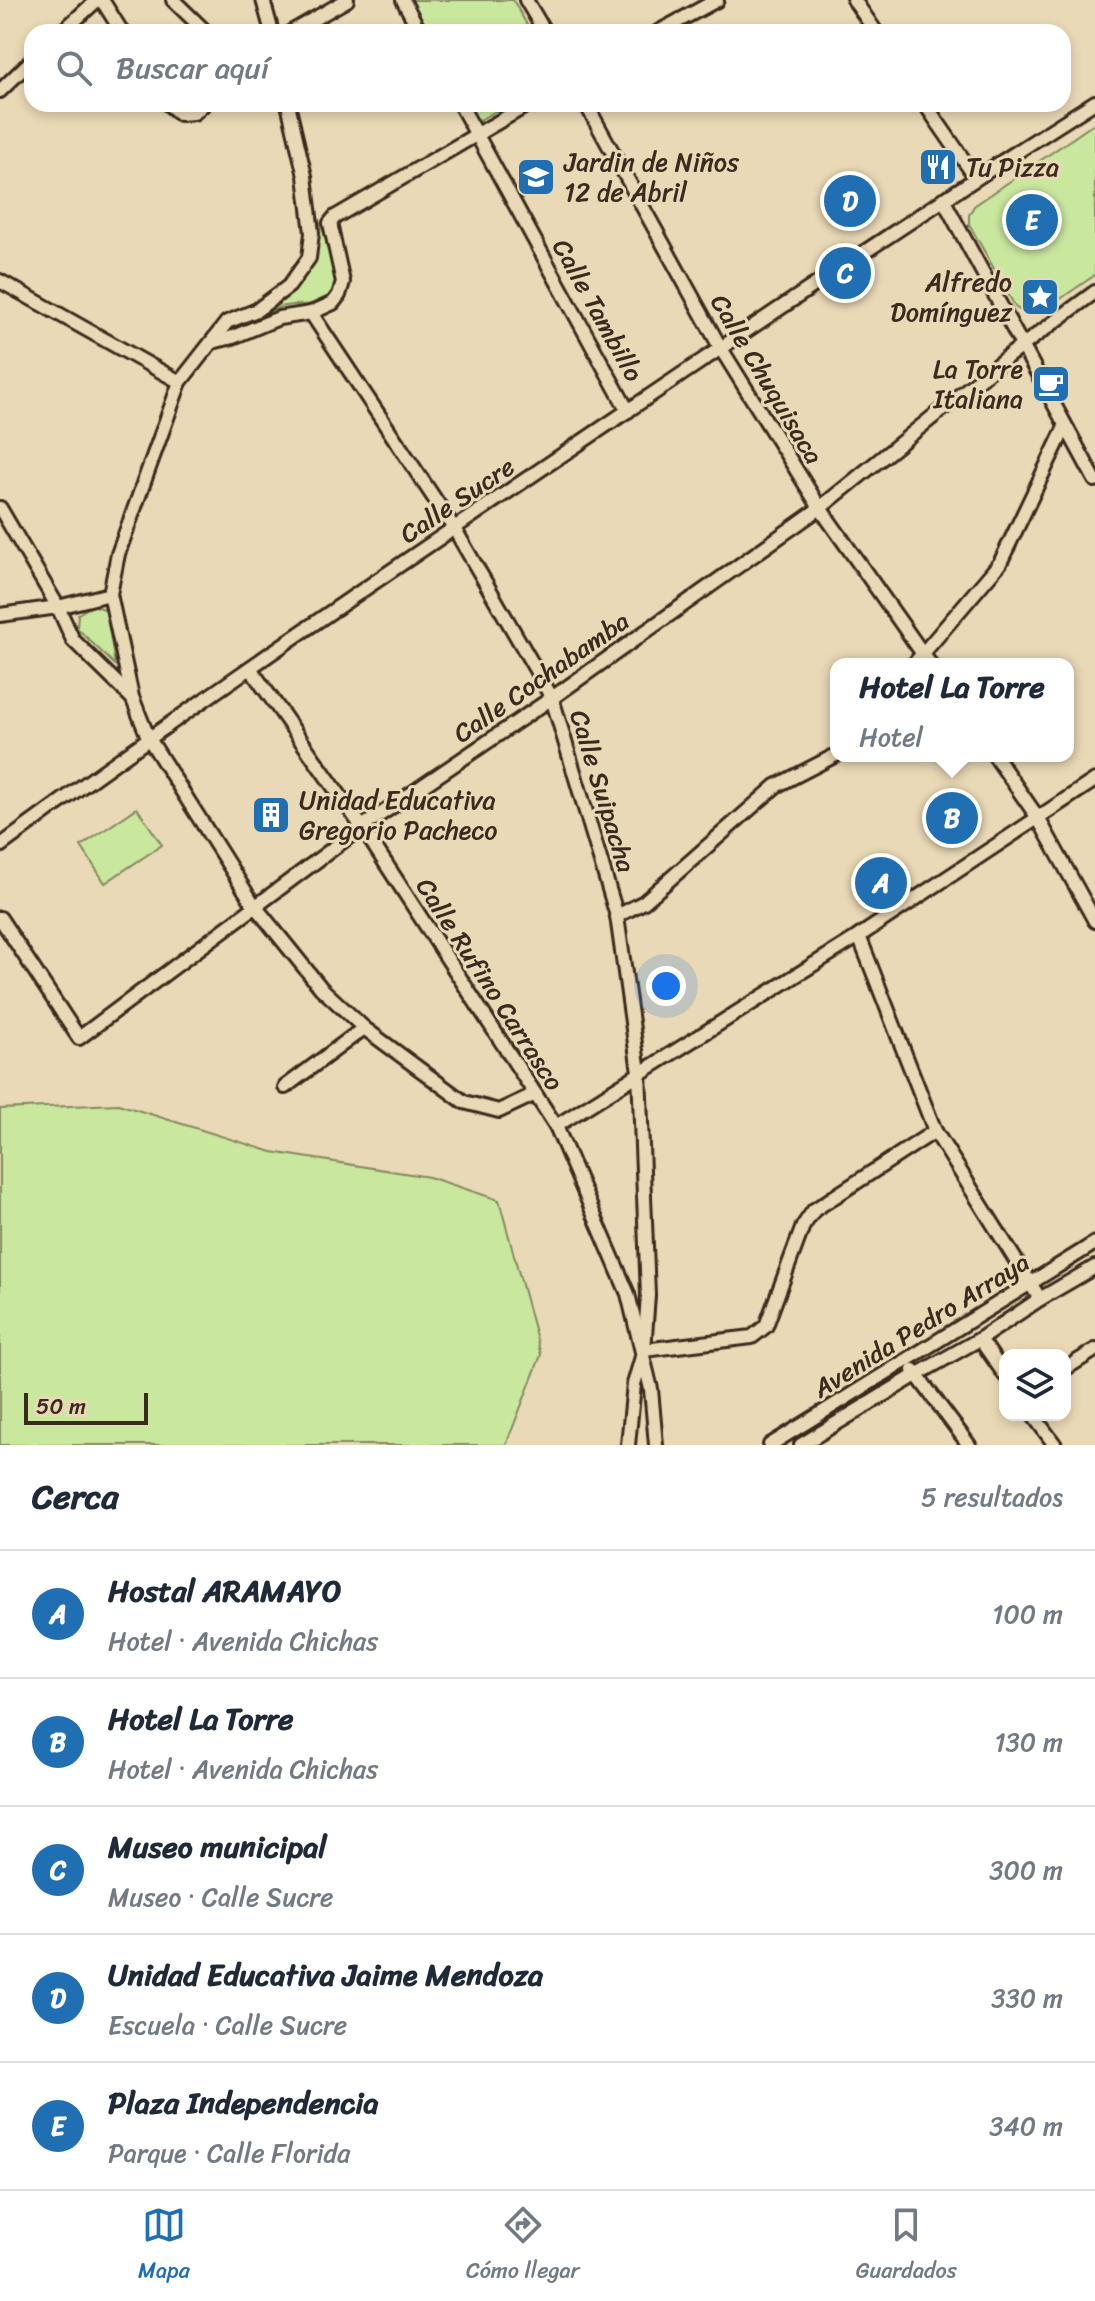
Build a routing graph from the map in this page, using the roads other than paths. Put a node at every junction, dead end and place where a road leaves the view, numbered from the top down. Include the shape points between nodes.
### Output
1 (99, 0) edge
2 (173, 0) edge
3 (263, 0) edge
4 (347, 0) edge
5 (403, 0) edge
6 (526, 0) edge
7 (717, 0) edge
8 (854, 0) edge
9 (71, 24) edge
10 (116, 24) edge
11 (198, 24) edge
12 (270, 24) edge
13 (305, 24) edge
14 (416, 24) edge
15 (540, 24) edge
16 (673, 24) edge
17 (870, 24) edge
18 (24, 66) edge
19 (3, 81) edge
20 (1095, 102) edge
21 (284, 112) edge
22 (290, 112) edge
23 (464, 112) edge
24 (515, 112) edge
25 (590, 112) edge
26 (931, 112) edge
27 (292, 121) junction
28 (476, 135) junction
29 (976, 178) junction
30 (943, 199) junction
31 (0, 281) edge
32 (1095, 292) edge
33 (311, 313) junction
34 (212, 342) junction
35 (1022, 346) junction
36 (720, 347) junction
37 (180, 382) junction
38 (628, 411) junction
39 (1065, 427) junction
40 (1095, 480) edge
41 (0, 508) edge
42 (820, 508) junction
43 (454, 528) junction
44 (110, 594) junction
45 (58, 607) junction
46 (0, 615) edge
47 (920, 658) edge
48 (924, 658) edge
49 (250, 668) junction
50 (132, 697) junction
51 (552, 698) junction
52 (148, 737) junction
53 (830, 758) edge
54 (999, 762) edge
55 (1095, 780) edge
56 (1038, 818) junction
57 (362, 827) junction
58 (0, 846) edge
59 (254, 905) junction
60 (617, 916) junction
61 (0, 918) edge
62 (1095, 921) edge
63 (859, 936) junction
64 (364, 1028) junction
65 (639, 1072) junction
66 (285, 1087) dead end
67 (535, 1094) junction
68 (556, 1126) junction
69 (935, 1131) junction
70 (1095, 1243) edge
71 (1095, 1267) edge
72 (1031, 1282) junction
73 (1040, 1299) junction
74 (980, 1339) junction
75 (644, 1350) junction
76 (1095, 1350) edge
77 (907, 1361) junction
78 (1071, 1365) edge
79 (999, 1366) edge
80 (916, 1375) junction
81 (1037, 1421) edge
82 (628, 1445) edge
83 (656, 1445) edge
84 (770, 1445) edge
85 (801, 1445) edge
86 (969, 1445) edge
87 (1055, 1445) edge

1 - 9 street
1 - 10 street
2 - 11 street
3 - 12 street
4 - 13 street
5 - 14 street
6 - 15 street
7 - 16 street
8 - 17 street
18 - 19 street
20 - 29 street, Calle Sucre
21 - 27 street
22 - 27 street
23 - 28 street, Calle Tambillo
24 - 28 street
25 - 36 street, Calle Chuquisaca
26 - 29 street
27 - 34 street via 305,176 312,233 309,258 289,286 257,310 227,322
28 - 33 street via 335,217 330,223 343,282 333,303
28 - 38 street, Calle Tambillo
29 - 30 street, Calle Sucre
30 - 35 street
30 - 36 street, Calle Sucre
31 - 37 street
32 - 35 street, Calle Cochabamba
33 - 34 street via 279,318
33 - 43 street, Calle Suipacha
34 - 37 street
35 - 39 street
35 - 42 street, Calle Cochabamba
36 - 38 street, Calle Sucre
36 - 42 street, Calle Chuquisaca
37 - 44 street via 118,554
38 - 43 street, Calle Sucre
39 - 40 street
39 - 48 street via 1000,563
41 - 45 street
42 - 47 street, Calle Chuquisaca
42 - 51 street, Calle Cochabamba
43 - 49 street, Calle Sucre
43 - 51 street, Calle Suipacha
44 - 45 street
44 - 50 street
45 - 46 street
45 - 50 street via 73,640
49 - 52 street, Calle Sucre
49 - 57 street, Calle Rufino Carrasco
50 - 52 street
51 - 57 street, Calle Cochabamba
51 - 60 street, Calle Suipacha
52 - 58 street, Calle Sucre
52 - 59 street
53 - 60 street via 776,786 644,902
54 - 56 street
55 - 56 street
56 - 62 street
56 - 63 street
57 - 59 street, Calle Cochabamba
57 - 67 street, Calle Rufino Carrasco
59 - 61 street, Calle Cochabamba via 79,1038
59 - 64 street via 321,988
60 - 65 street, Calle Suipacha
63 - 65 street
63 - 69 street
64 - 66 street
64 - 67 street via 464,1102 499,1111
65 - 68 street
65 - 75 street, Calle Suipacha via 648,1295
67 - 68 street, Calle Rufino Carrasco
68 - 75 street, Calle Rufino Carrasco via 628,1294
69 - 72 street
69 - 75 street via 814,1210 803,1226 766,1326 752,1337
70 - 72 street, Avenida Pedro Arraya
71 - 73 street, Avenida Pedro Arraya
72 - 73 street
72 - 77 street, Avenida Pedro Arraya
73 - 74 street, Avenida Pedro Arraya
74 - 79 street
74 - 80 street, Avenida Pedro Arraya
75 - 82 street, Calle Suipacha via 634,1384
75 - 83 street, Calle Suipacha
76 - 78 street
77 - 80 street
77 - 84 street, Avenida Pedro Arraya
80 - 85 street, Avenida Pedro Arraya
80 - 86 street
81 - 87 street

